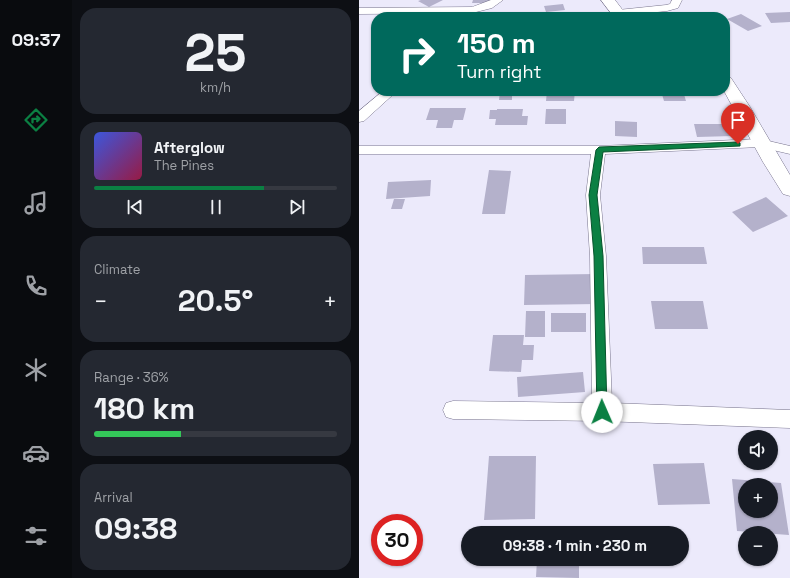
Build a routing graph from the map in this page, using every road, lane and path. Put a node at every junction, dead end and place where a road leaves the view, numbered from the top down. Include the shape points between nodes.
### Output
1 (398, 0) edge
2 (498, 0) edge
3 (608, 0) edge
4 (677, 0) edge
5 (359, 11) edge
6 (393, 11) junction
7 (618, 12) edge
8 (640, 12) edge
9 (730, 88) edge
10 (385, 96) edge
11 (359, 118) edge
12 (760, 143) junction
13 (359, 150) edge
14 (599, 150) junction
15 (790, 150) edge
16 (787, 179) edge
17 (453, 410) dead end
18 (602, 412) junction
19 (790, 419) edge

1 - 6 street
2 - 6 street via 488,6 472,10
3 - 7 street
4 - 8 street via 674,6
5 - 6 street
9 - 12 street
10 - 11 street
12 - 14 street
12 - 15 street
12 - 16 street
13 - 14 street
14 - 18 street via 593,195 598,256
17 - 18 street
18 - 19 street

